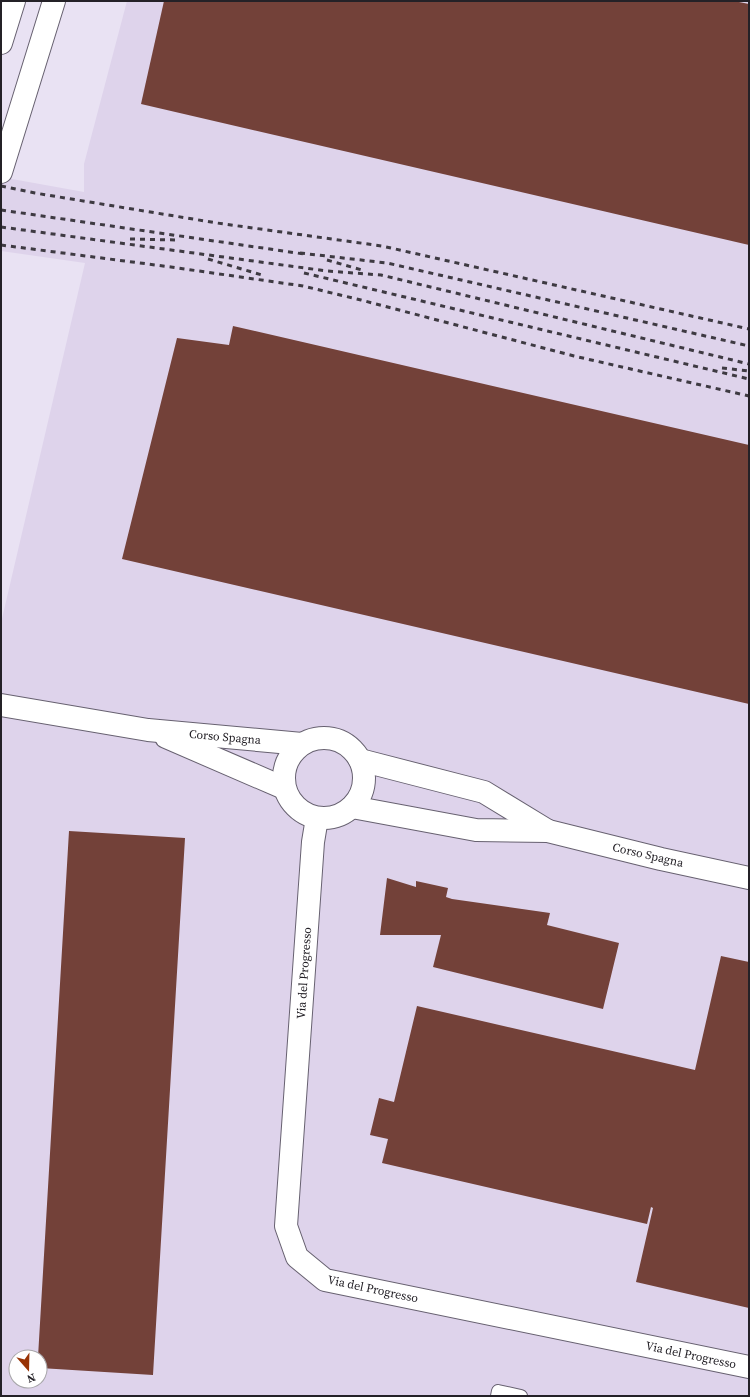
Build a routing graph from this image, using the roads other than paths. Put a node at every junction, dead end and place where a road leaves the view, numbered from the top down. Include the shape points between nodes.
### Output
1 (14, 1) edge
2 (54, 1) edge
3 (1, 43) edge
4 (1, 172) edge
5 (1, 705) edge
6 (148, 730) junction
7 (302, 744) junction
8 (360, 760) junction
9 (284, 788) junction
10 (352, 807) junction
11 (317, 818) junction
12 (548, 831) junction
13 (749, 878) edge
14 (749, 1367) edge
15 (497, 1396) edge
16 (521, 1396) edge

1 - 3 main road
2 - 4 main road
5 - 6 main road, Corso Spagna
6 - 7 main road, Corso Spagna
6 - 9 main road, Corso Spagna
7 - 8 main road, Corso Spagna via 314,739 328,738 352,749
7 - 9 main road via 292,752 286,763
8 - 10 main road via 364,772 364,785 360,797
8 - 12 main road, Corso Spagna via 484,792
9 - 11 main road via 290,801 300,811
10 - 11 main road via 340,815 327,819
10 - 12 main road, Corso Spagna via 476,830
11 - 14 main road, Via del Progresso via 313,842 286,1226 298,1257 325,1280
12 - 13 main road, Corso Spagna
15 - 16 lane via 498,1391

